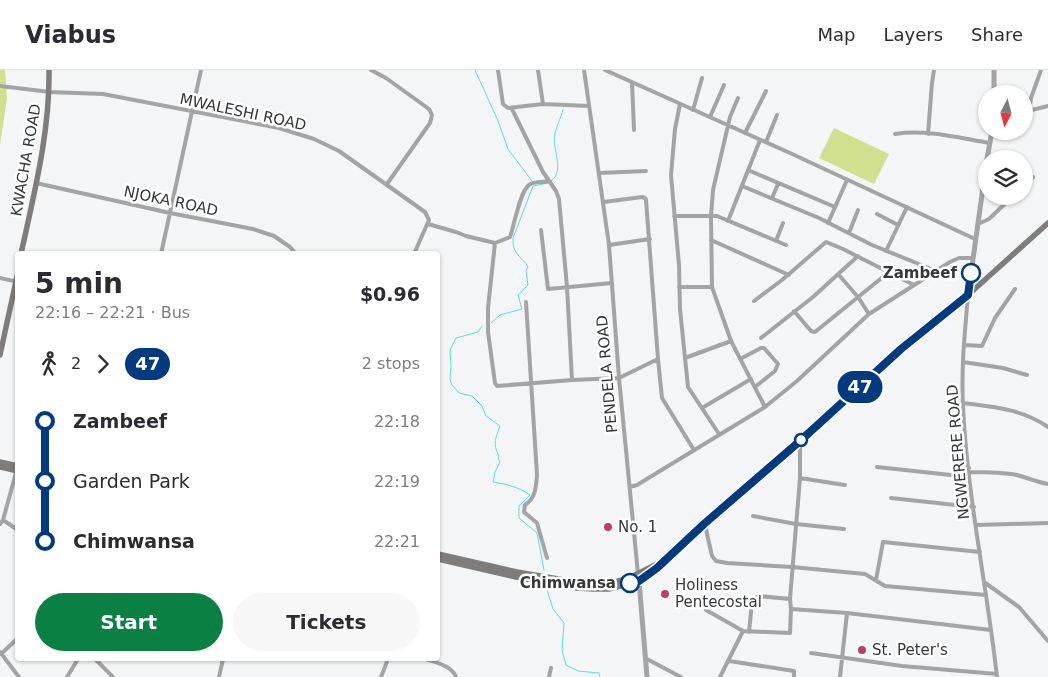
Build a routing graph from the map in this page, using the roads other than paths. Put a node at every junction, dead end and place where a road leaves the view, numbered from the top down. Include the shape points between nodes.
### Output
1 (49, 70) edge
2 (201, 70) edge
3 (371, 70) edge
4 (498, 70) edge
5 (538, 70) edge
6 (584, 70) edge
7 (605, 70) edge
8 (934, 70) edge
9 (994, 70) edge
10 (1041, 70) edge
11 (702, 78) dead end
12 (632, 82) junction
13 (724, 85) dead end
14 (994, 85) edge
15 (0, 86) edge
16 (50, 92) junction
17 (766, 92) dead end
18 (1033, 92) edge
19 (738, 98) dead end
20 (543, 104) junction
21 (680, 104) junction
22 (589, 106) junction
23 (1048, 106) edge
24 (512, 109) junction
25 (693, 110) junction
26 (1033, 110) edge
27 (192, 112) junction
28 (777, 115) dead end
29 (710, 117) junction
30 (729, 126) junction
31 (634, 130) dead end
32 (745, 133) junction
33 (895, 134) dead end
34 (928, 134) junction
35 (760, 140) junction
36 (990, 140) edge
37 (766, 142) junction
38 (990, 143) junction
39 (989, 150) edge
40 (748, 170) junction
41 (646, 171) dead end
42 (600, 173) junction
43 (847, 180) junction
44 (548, 181) junction
45 (36, 183) junction
46 (387, 184) junction
47 (778, 184) junction
48 (742, 186) junction
49 (772, 198) junction
50 (604, 202) junction
51 (980, 205) edge
52 (1004, 205) edge
53 (835, 207) junction
54 (906, 208) junction
55 (858, 210) dead end
56 (170, 213) junction
57 (877, 214) dead end
58 (674, 216) junction
59 (711, 216) junction
60 (728, 221) junction
61 (783, 223) dead end
62 (828, 223) junction
63 (1048, 223) edge
64 (428, 224) junction
65 (977, 224) junction
66 (898, 225) junction
67 (541, 230) dead end
68 (849, 233) junction
69 (650, 239) junction
70 (975, 239) junction
71 (711, 240) junction
72 (776, 241) junction
73 (495, 243) junction
74 (609, 245) junction
75 (786, 245) dead end
76 (22, 251) edge
77 (162, 251) edge
78 (293, 251) edge
79 (415, 251) edge
80 (886, 251) junction
81 (858, 256) junction
82 (972, 258) junction
83 (936, 271) junction
84 (889, 272) junction
85 (838, 274) junction
86 (789, 275) junction
87 (0, 279) edge
88 (15, 282) edge
89 (612, 282) junction
90 (914, 285) junction
91 (679, 286) junction
92 (567, 287) junction
93 (712, 287) junction
94 (1015, 289) dead end
95 (15, 291) edge
96 (968, 295) junction
97 (858, 297) junction
98 (754, 301) dead end
99 (526, 302) dead end
100 (794, 311) junction
101 (869, 314) junction
102 (761, 338) dead end
103 (731, 341) junction
104 (964, 345) junction
105 (0, 355) edge
106 (685, 358) junction
107 (658, 359) junction
108 (740, 359) junction
109 (963, 362) junction
110 (1027, 375) dead end
111 (619, 378) junction
112 (751, 378) junction
113 (572, 380) junction
114 (532, 383) junction
115 (755, 387) junction
116 (963, 403) junction
117 (765, 406) junction
118 (702, 408) junction
119 (1048, 427) edge
120 (718, 434) junction
121 (800, 441) junction
122 (694, 450) junction
123 (0, 462) edge
124 (0, 467) edge
125 (877, 467) dead end
126 (15, 468) edge
127 (15, 469) edge
128 (969, 470) junction
129 (15, 476) edge
130 (800, 478) junction
131 (1048, 484) edge
132 (845, 485) dead end
133 (630, 487) junction
134 (891, 498) dead end
135 (974, 507) junction
136 (753, 516) dead end
137 (1, 522) edge
138 (1048, 523) edge
139 (704, 524) junction
140 (796, 524) junction
141 (977, 526) junction
142 (15, 529) edge
143 (844, 529) dead end
144 (980, 552) junction
145 (440, 554) edge
146 (547, 558) dead end
147 (440, 559) edge
148 (792, 567) junction
149 (638, 578) junction
150 (876, 580) junction
151 (984, 582) junction
152 (986, 595) junction
153 (790, 599) junction
154 (791, 609) junction
155 (706, 610) dead end
156 (847, 613) junction
157 (991, 630) junction
158 (743, 631) junction
159 (748, 632) junction
160 (15, 640) edge
161 (1048, 641) edge
162 (0, 653) edge
163 (811, 653) dead end
164 (645, 658) junction
165 (842, 658) junction
166 (77, 661) edge
167 (97, 661) edge
168 (223, 661) edge
169 (387, 661) edge
170 (431, 661) edge
171 (729, 661) junction
172 (551, 668) dead end
173 (997, 676) edge
174 (19, 677) edge
175 (66, 677) edge
176 (112, 677) edge
177 (219, 677) edge
178 (381, 677) edge
179 (456, 677) edge
180 (549, 677) edge
181 (647, 677) edge
182 (681, 677) edge
183 (720, 677) edge
184 (794, 677) edge
185 (840, 677) edge

1 - 16 main road, KWACHA ROAD
2 - 27 street
3 - 46 street via 429,109 432,115 430,123
4 - 24 street via 503,104
5 - 20 street
6 - 22 street, PENDELA ROAD
7 - 12 street
8 - 34 street
9 - 14 street
10 - 18 street
11 - 25 street
12 - 21 street
12 - 31 street
13 - 29 street
15 - 16 street, MWALESHI ROAD
16 - 27 street, MWALESHI ROAD via 102,94
16 - 45 main road, KWACHA ROAD
17 - 32 street
19 - 30 street
20 - 22 street
20 - 24 street
21 - 25 street
21 - 58 street via 671,175
22 - 42 street, PENDELA ROAD
23 - 26 street
24 - 44 street
25 - 29 street
27 - 46 street, MWALESHI ROAD via 278,128 314,140 339,150
27 - 56 street
28 - 37 street
29 - 30 street
30 - 32 street
30 - 59 street via 713,190
32 - 35 street
33 - 34 street
34 - 38 street
35 - 37 street
35 - 40 street
36 - 38 street
37 - 43 street
38 - 39 street
40 - 47 street
40 - 48 street
41 - 42 street
42 - 50 street, PENDELA ROAD
43 - 53 street
43 - 54 street
44 - 73 street via 528,186 510,237
44 - 92 street via 558,199
45 - 56 street, NJOKA ROAD
45 - 76 main road, KWACHA ROAD
46 - 64 street, MWALESHI ROAD via 425,212
47 - 49 street
47 - 53 street
48 - 49 street
48 - 60 street
49 - 62 street
50 - 69 street via 645,198
50 - 74 street, PENDELA ROAD
51 - 65 street, NGWERERE ROAD
52 - 65 street via 989,219
53 - 62 street
54 - 66 street
54 - 70 street
55 - 68 street
56 - 77 street
56 - 78 street, NJOKA ROAD via 253,228 274,236
57 - 66 street
58 - 59 street
58 - 91 street
59 - 60 street
59 - 71 street
60 - 72 street
61 - 72 street
62 - 68 street
63 - 96 main road
64 - 73 street
64 - 79 street
65 - 70 street, NGWERERE ROAD
66 - 80 street
67 - 92 street via 548,289
68 - 80 street
69 - 74 street
69 - 107 street
70 - 82 street, NGWERERE ROAD
71 - 86 street
71 - 93 street
72 - 75 street
73 - 114 street via 488,308 495,383 506,387
74 - 89 street, PENDELA ROAD
80 - 83 street
81 - 84 street
81 - 85 street
81 - 86 street via 829,242 824,243
82 - 83 street via 959,258
82 - 96 street, NGWERERE ROAD
83 - 90 street
84 - 90 street
84 - 97 street
85 - 97 street
85 - 100 street
86 - 98 street
87 - 88 street
89 - 92 street
89 - 111 street, PENDELA ROAD
90 - 101 street
91 - 93 street
91 - 106 street
92 - 113 street
93 - 103 street
94 - 104 street via 995,318 982,346
95 - 105 main road
96 - 104 street, NGWERERE ROAD
96 - 121 main road via 901,349
97 - 100 street via 815,332 811,332
97 - 101 street
99 - 114 street
100 - 102 street
101 - 117 street
103 - 106 street
103 - 108 street
104 - 109 street, NGWERERE ROAD
106 - 118 street via 688,387
107 - 111 street
107 - 122 street via 662,398
108 - 112 street
108 - 115 street via 764,348 778,364 776,371
109 - 110 street
109 - 116 street, NGWERERE ROAD
111 - 113 street
111 - 133 street, PENDELA ROAD
112 - 115 street
112 - 118 street
113 - 114 street
114 - 146 street via 537,475 536,490 524,512 537,524
115 - 117 street
116 - 119 street via 1010,409 1027,414
116 - 128 street, NGWERERE ROAD
117 - 120 street
118 - 120 street
120 - 122 street
121 - 130 street
121 - 139 main road
122 - 133 street
123 - 126 main road
124 - 127 main road
125 - 128 street via 951,476
128 - 131 street via 1017,475
128 - 135 street, NGWERERE ROAD
129 - 137 street
130 - 132 street
130 - 140 street
133 - 149 street, PENDELA ROAD
134 - 135 street
135 - 141 street, NGWERERE ROAD
136 - 140 street
137 - 142 street
138 - 141 street
139 - 148 street via 716,561
139 - 149 main road via 667,558
140 - 143 street
140 - 148 street
141 - 144 street, NGWERERE ROAD
144 - 150 street via 883,542
144 - 151 street, NGWERERE ROAD
145 - 149 main road via 578,583 608,584
147 - 149 main road via 577,588 608,589
148 - 150 street via 865,574
148 - 153 street
149 - 164 street, PENDELA ROAD
150 - 152 street via 885,586
151 - 152 street, NGWERERE ROAD
151 - 161 street via 1019,607
152 - 157 street, NGWERERE ROAD
153 - 154 street
153 - 159 street via 758,596 752,602
154 - 156 street
154 - 159 street via 790,633
155 - 158 street
156 - 157 street
156 - 165 street
157 - 173 street, NGWERERE ROAD
158 - 159 street
158 - 171 street
160 - 162 street
162 - 174 street
163 - 165 street
164 - 181 street, PENDELA ROAD
164 - 182 street
165 - 173 street
165 - 185 street
166 - 175 street
167 - 176 street
168 - 177 street
169 - 178 street
170 - 179 street via 452,669
171 - 183 street
171 - 184 street via 794,671
172 - 180 street

